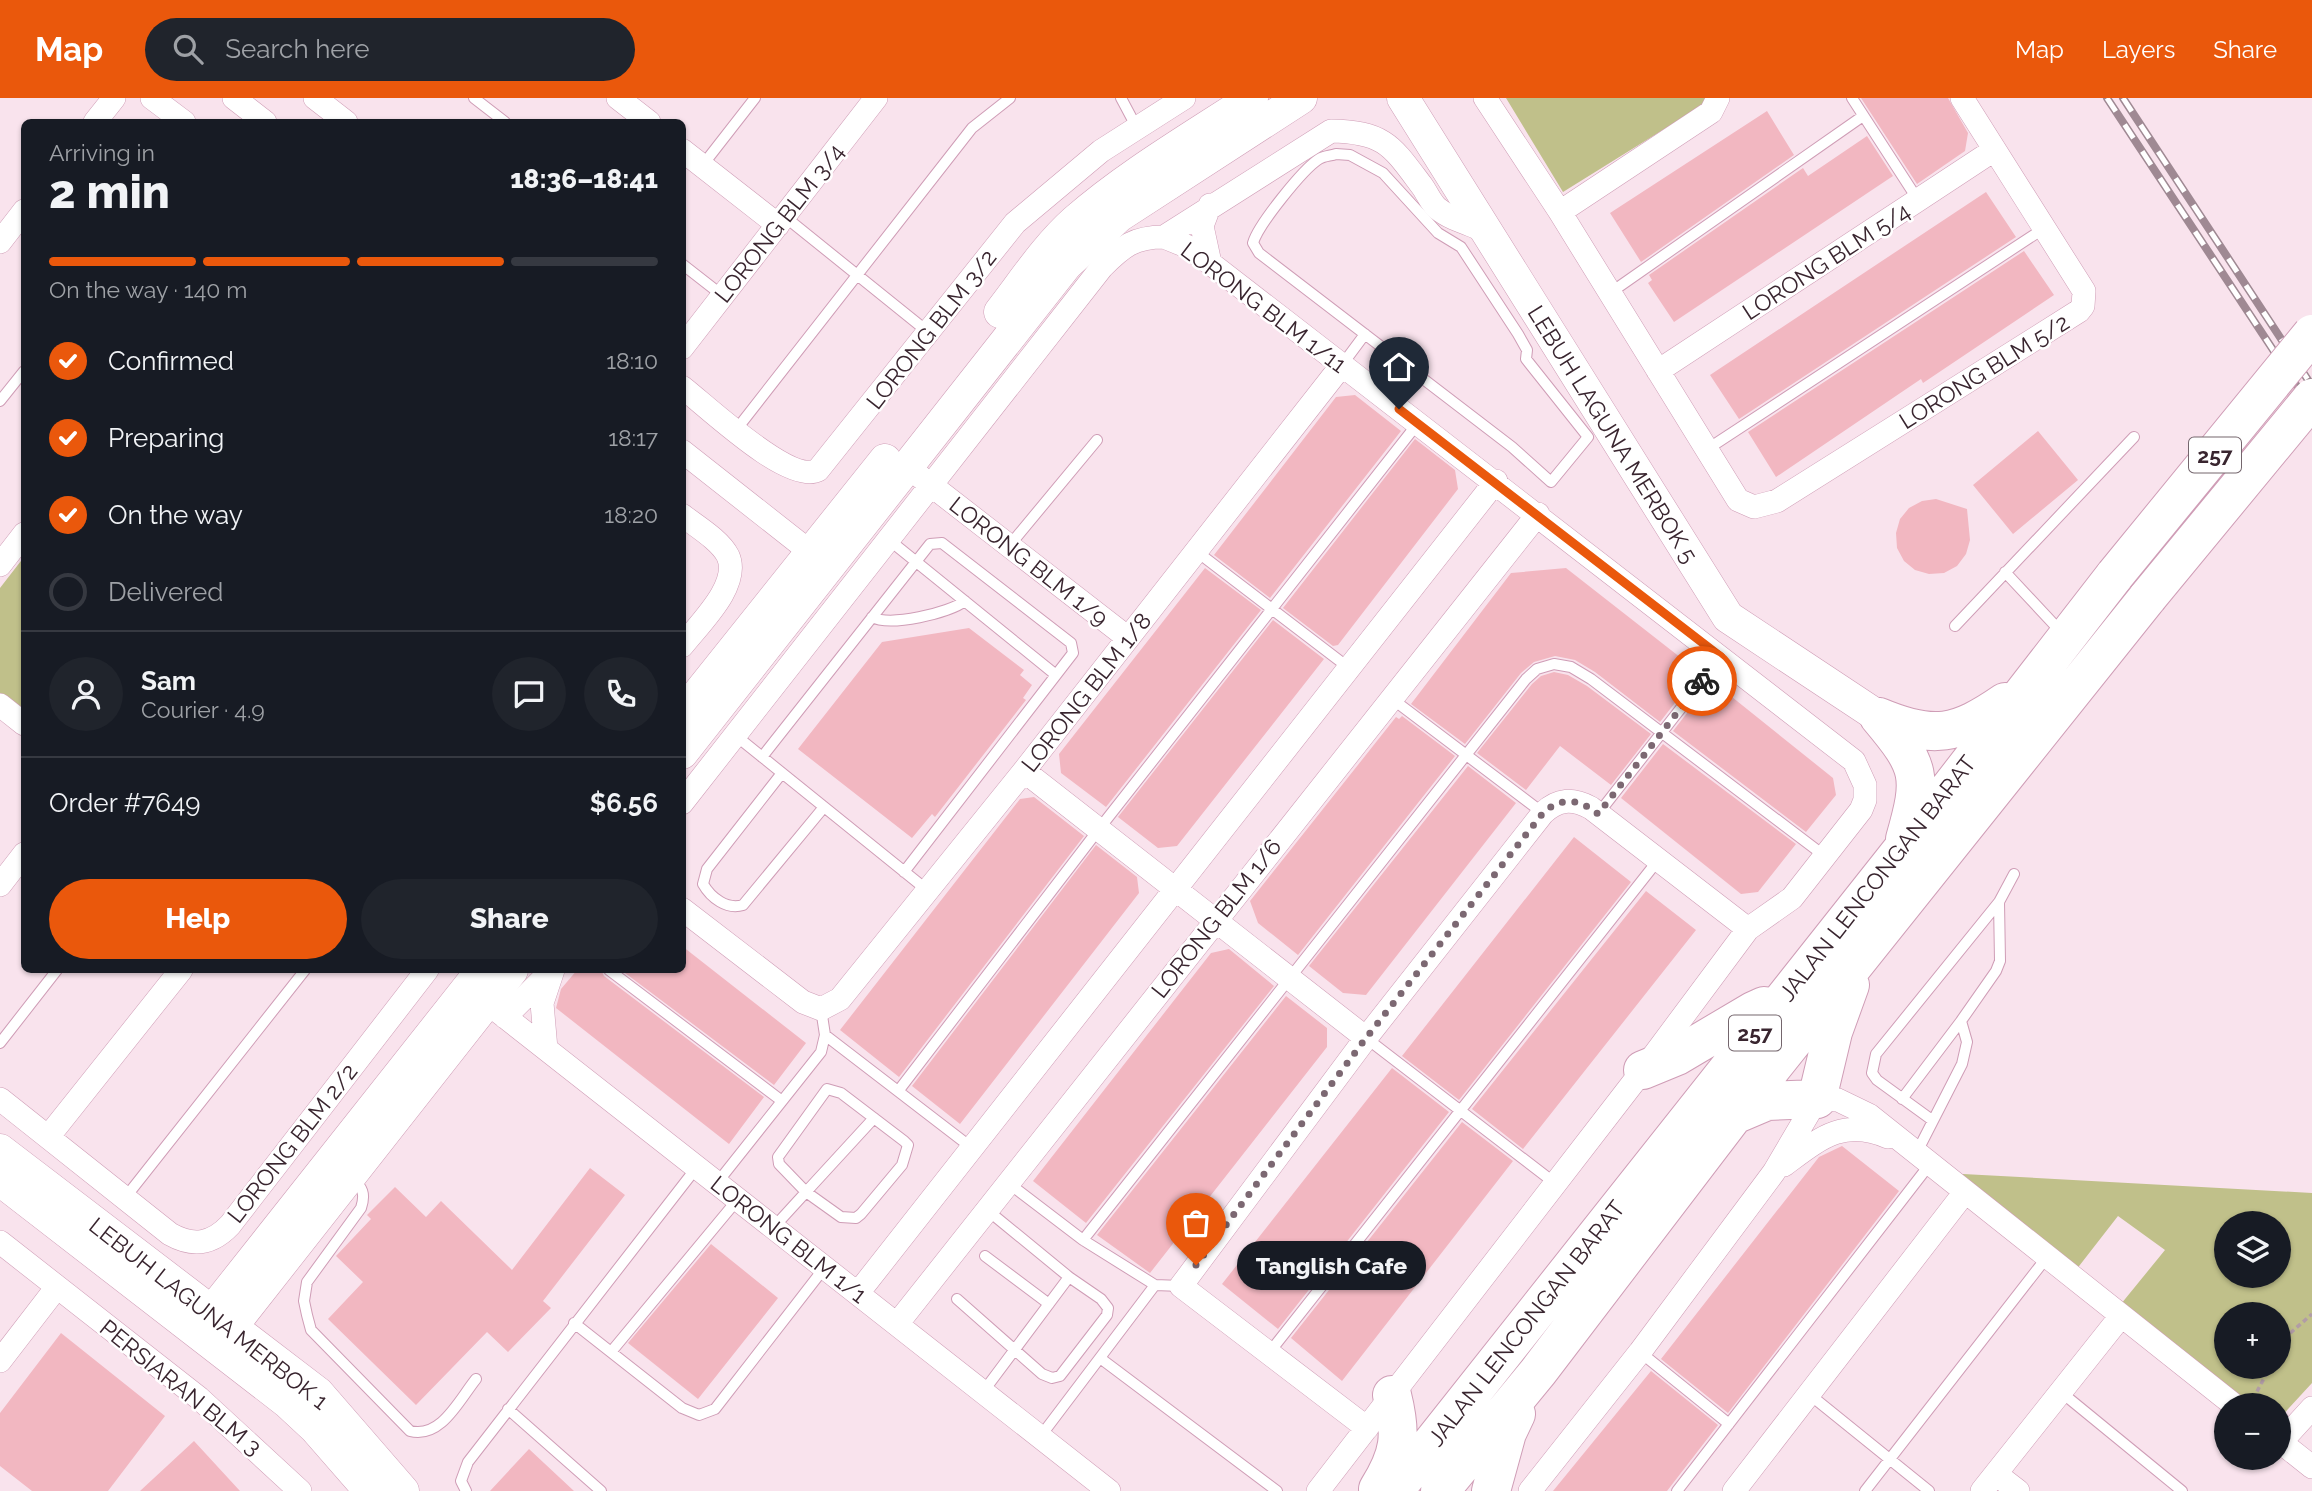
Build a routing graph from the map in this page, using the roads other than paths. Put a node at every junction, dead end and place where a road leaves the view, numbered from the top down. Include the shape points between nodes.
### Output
1 (114, 98) edge
2 (152, 98) edge
3 (234, 98) edge
4 (315, 98) edge
5 (474, 98) edge
6 (755, 98) edge
7 (876, 98) edge
8 (1010, 98) edge
9 (1121, 98) edge
10 (1184, 98) edge
11 (1252, 98) edge
12 (1301, 98) edge
13 (1403, 98) edge
14 (1485, 98) edge
15 (1718, 98) edge
16 (1852, 98) edge
17 (1962, 98) edge
18 (1863, 116) junction
19 (97, 119) edge
20 (180, 119) edge
21 (261, 119) edge
22 (342, 119) edge
23 (501, 119) edge
24 (1137, 128) junction
25 (1994, 150) junction
26 (686, 153) edge
27 (702, 166) junction
28 (1918, 200) junction
29 (1210, 205) junction
30 (1560, 212) junction
31 (21, 215) edge
32 (781, 221) junction
33 (2046, 227) junction
34 (1486, 231) junction
35 (1164, 237) junction
36 (0, 242) edge
37 (1209, 263) junction
38 (686, 267) edge
39 (856, 274) junction
40 (1611, 293) junction
41 (723, 296) junction
42 (928, 332) junction
43 (1365, 334) junction
44 (2312, 334) edge
45 (686, 343) edge
46 (1342, 365) junction
47 (1658, 372) junction
48 (21, 375) edge
49 (686, 390) edge
50 (2312, 398) edge
51 (0, 401) edge
52 (1418, 423) junction
53 (736, 430) junction
54 (2134, 437) dead end
55 (1097, 440) dead end
56 (1706, 450) junction
57 (686, 454) edge
58 (909, 468) junction
59 (1496, 481) junction
60 (1538, 514) junction
61 (686, 519) edge
62 (888, 539) junction
63 (1009, 546) junction
64 (1196, 551) junction
65 (819, 559) junction
66 (916, 561) junction
67 (2005, 572) junction
68 (965, 601) junction
69 (1273, 610) junction
70 (872, 617) junction
71 (1955, 626) dead end
72 (1128, 638) junction
73 (2066, 638) junction
74 (686, 641) edge
75 (1721, 657) junction
76 (1349, 668) junction
77 (1056, 674) junction
78 (2030, 684) junction
79 (1391, 698) junction
80 (686, 709) edge
81 (1879, 717) junction
82 (1663, 731) junction
83 (735, 735) junction
84 (686, 747) edge
85 (1466, 754) junction
86 (762, 757) junction
87 (1024, 771) junction
88 (782, 773) junction
89 (686, 798) edge
90 (824, 807) junction
91 (1543, 813) junction
92 (1598, 814) junction
93 (1099, 829) junction
94 (1901, 851) junction
95 (1826, 857) junction
96 (21, 858) edge
97 (1659, 859) junction
98 (904, 872) junction
99 (2014, 874) dead end
100 (0, 885) edge
101 (927, 890) junction
102 (1176, 890) junction
103 (1999, 902) junction
104 (686, 912) edge
105 (1214, 919) junction
106 (1748, 929) junction
107 (1868, 948) junction
108 (55, 973) edge
109 (179, 973) edge
110 (303, 973) edge
111 (426, 973) edge
112 (509, 973) edge
113 (544, 973) edge
114 (551, 973) edge
115 (613, 973) edge
116 (1290, 979) junction
117 (485, 994) edge
118 (1774, 1008) junction
119 (821, 1009) junction
120 (1961, 1021) junction
121 (825, 1035) junction
122 (1366, 1038) junction
123 (0, 1043) edge
124 (546, 1049) junction
125 (1643, 1070) junction
126 (899, 1090) junction
127 (0, 1099) edge
128 (1817, 1099) junction
129 (1902, 1099) junction
130 (782, 1101) junction
131 (1461, 1111) junction
132 (1734, 1115) junction
133 (874, 1118) junction
134 (1932, 1120) junction
135 (48, 1137) junction
136 (972, 1148) junction
137 (0, 1150) edge
138 (1919, 1154) junction
139 (697, 1167) junction
140 (1774, 1172) junction
141 (351, 1174) junction
142 (0, 1180) edge
143 (1007, 1182) junction
144 (717, 1183) junction
145 (1556, 1184) junction
146 (806, 1192) junction
147 (1965, 1192) junction
148 (124, 1199) junction
149 (738, 1199) junction
150 (986, 1209) junction
151 (774, 1227) junction
152 (1083, 1240) junction
153 (0, 1242) edge
154 (985, 1256) dead end
155 (2047, 1257) junction
156 (825, 1267) junction
157 (1069, 1277) junction
158 (1155, 1285) junction
159 (1181, 1286) junction
160 (57, 1287) junction
161 (858, 1293) junction
162 (957, 1299) dead end
163 (1049, 1304) junction
164 (2121, 1316) junction
165 (574, 1322) junction
166 (897, 1324) junction
167 (213, 1330) junction
168 (1015, 1350) junction
169 (611, 1352) junction
170 (1640, 1352) junction
171 (1269, 1353) junction
172 (1100, 1358) junction
173 (0, 1361) edge
174 (1538, 1371) junction
175 (476, 1379) dead end
176 (983, 1392) junction
177 (2061, 1392) junction
178 (2219, 1393) edge
179 (1809, 1394) junction
180 (1392, 1395) junction
181 (2312, 1408) edge
182 (508, 1409) junction
183 (1729, 1424) junction
184 (1367, 1428) junction
185 (2291, 1430) edge
186 (1040, 1437) junction
187 (2291, 1450) edge
188 (1890, 1460) junction
189 (2312, 1467) edge
190 (1989, 1482) edge
191 (300, 1491) edge
192 (370, 1491) edge
193 (403, 1491) edge
194 (466, 1491) edge
195 (601, 1491) edge
196 (1109, 1491) edge
197 (1277, 1491) edge
198 (1318, 1491) edge
199 (1377, 1491) edge
200 (1394, 1491) edge
201 (1440, 1491) edge
202 (1491, 1491) edge
203 (1530, 1491) edge
204 (1677, 1491) edge
205 (1734, 1491) edge
206 (1865, 1491) edge
207 (1929, 1491) edge
208 (2018, 1491) edge
209 (2182, 1491) edge

1 - 19 street
2 - 20 street
3 - 21 street
4 - 22 street
5 - 23 lane
6 - 27 lane
7 - 32 street, LORONG BLM 3/4
8 - 39 lane via 972,128
9 - 24 lane
10 - 24 street, LORONG BLM 3/2
11 - 58 street via 1123,184 1074,222 1045,253
12 - 58 street via 1119,216 1091,240 1041,294
13 - 34 street, LEBUH LAGUNA MERBOK 5
14 - 30 street
15 - 30 street via 1711,112
16 - 18 lane
17 - 25 street, LORONG BLM 5/2
18 - 28 lane
18 - 40 lane
24 - 42 street, LORONG BLM 3/2 via 1081,166 1015,223
25 - 28 street, LORONG BLM 5/4
25 - 33 street, LORONG BLM 5/2
26 - 27 street
27 - 32 street
28 - 47 street, LORONG BLM 5/4
29 - 34 street via 1331,131 1357,131 1380,138 1397,153 1435,206
29 - 35 street
29 - 37 street via 1202,226
30 - 40 street
31 - 36 street
32 - 39 lane
32 - 41 street, LORONG BLM 3/4
33 - 56 lane
33 - 56 street, LORONG BLM 5/2 via 2084,291 2078,311 1777,501 1763,506 1738,500
34 - 81 street, LEBUH LAGUNA MERBOK 5 via 1728,617
35 - 37 street, LORONG BLM 1/11
35 - 58 street via 1141,237 1102,268
37 - 46 street, LORONG BLM 1/11
38 - 41 lane
39 - 42 lane
39 - 53 lane
40 - 47 street
41 - 45 street, LORONG BLM 3/4
42 - 53 street, LORONG BLM 3/2 via 811,474 791,470
43 - 43 lane via 1551,482 1588,437 1526,359 1527,350 1518,334 1461,247 1438,233 1383,173 1350,155 1336,154 1311,167 1266,220 1253,243 1259,253
43 - 46 lane
44 - 73 highway, JALAN LENCONGAN BARAT / 257, bridge
46 - 52 street, LORONG BLM 1/11
46 - 64 street, LORONG BLM 1/8
47 - 56 street
48 - 51 lane
49 - 53 street, LORONG BLM 3/2
50 - 107 highway, JALAN LENCONGAN BARAT / 257, bridge
52 - 59 street, LORONG BLM 1/11
52 - 69 lane
54 - 67 lane
55 - 63 lane
57 - 65 street
58 - 62 street
58 - 63 street, LORONG BLM 1/9
58 - 65 street
59 - 60 street, LORONG BLM 1/11
59 - 76 street
60 - 75 street, LORONG BLM 1/11
60 - 79 street, LORONG BLM 1/6
61 - 74 street via 727,554 731,567 723,592
62 - 66 lane
62 - 83 street
63 - 72 street, LORONG BLM 1/9
64 - 69 lane
64 - 72 street, LORONG BLM 1/8
65 - 80 street
65 - 84 street
66 - 68 lane
66 - 70 lane
66 - 77 lane via 930,544 942,543 1071,643 1073,653
67 - 71 lane
67 - 73 lane
68 - 70 lane via 948,612 883,621
68 - 77 lane
69 - 76 lane
69 - 93 lane
70 - 86 lane
72 - 87 street, LORONG BLM 1/8
73 - 78 highway, JALAN LENCONGAN BARAT / 257
75 - 82 lane
75 - 95 street, LORONG BLM 1/11 via 1854,761 1860,771 1865,800
76 - 102 street
77 - 98 lane
78 - 81 highway via 1956,731 1911,730
78 - 94 highway, JALAN LENCONGAN BARAT / 257
79 - 85 lane
79 - 105 street, LORONG BLM 1/6
81 - 94 highway via 1905,749 1917,779
82 - 85 lane via 1591,679 1555,664 1537,669 1526,679
82 - 92 lane
82 - 95 lane
83 - 86 lane
83 - 89 street
85 - 91 lane
85 - 116 lane
86 - 88 lane
87 - 93 street
87 - 101 street, LORONG BLM 1/8
88 - 90 lane
88 - 90 lane via 707,869 703,884 714,898 728,906 743,905
90 - 98 lane
91 - 92 street via 1560,801 1572,800
91 - 122 street
92 - 97 street
93 - 102 street
93 - 126 lane
94 - 118 highway, JALAN LENCONGAN BARAT / 257
95 - 106 street, LORONG BLM 1/11 via 1792,898
96 - 100 street
97 - 106 street
97 - 131 lane
98 - 101 lane
99 - 103 lane
101 - 119 street, LORONG BLM 1/8 via 840,999
102 - 105 street
102 - 136 street
103 - 120 lane via 2000,961
103 - 129 lane via 1876,1054 1872,1073
104 - 119 street via 803,1002
105 - 116 street
105 - 143 street, LORONG BLM 1/6
106 - 125 street, LORONG BLM 1/11
107 - 128 highway via 1845,996
107 - 132 highway, JALAN LENCONGAN BARAT / 257
108 - 123 lane
109 - 135 street
110 - 148 lane
111 - 148 street, LORONG BLM 2/2 via 221,1235 201,1243 181,1240
112 - 117 street
113 - 117 street
114 - 124 street via 542,1003
115 - 130 lane
116 - 122 street
116 - 152 lane
117 - 124 street, LORONG BLM 1/1
117 - 141 street
117 - 167 street
118 - 125 highway via 1753,1011 1677,1056
118 - 200 highway, JALAN LENCONGAN BARAT / 257
119 - 121 lane
120 - 129 lane
120 - 134 lane via 1966,1052
121 - 126 lane
121 - 130 lane via 821,1052
122 - 131 lane
122 - 159 street
124 - 139 street, LORONG BLM 1/1
125 - 145 street, LORONG BLM 1/11
126 - 136 lane
127 - 135 street, LORONG BLM 2/2
128 - 132 highway via 1767,1101
128 - 138 street via 1838,1100 1869,1115
128 - 140 street
129 - 134 lane
130 - 144 lane
131 - 145 lane
131 - 171 lane
132 - 174 highway, JALAN LENCONGAN BARAT / 257
133 - 146 lane
133 - 146 lane via 841,1093 824,1092 778,1157 779,1164
133 - 146 lane via 904,1141 908,1152 861,1214 841,1217
134 - 138 lane
135 - 148 street, LORONG BLM 2/2
136 - 161 street
137 - 167 street, LEBUH LAGUNA MERBOK 1
138 - 140 street via 1870,1129 1848,1129 1824,1136
138 - 147 street
138 - 183 lane
139 - 144 street, LORONG BLM 1/1
139 - 165 lane
140 - 170 street
141 - 167 street
141 - 175 lane via 364,1198 307,1282 304,1301 311,1330 410,1431 420,1434 435,1430
142 - 167 street, LEBUH LAGUNA MERBOK 1
143 - 150 street, LORONG BLM 1/6
143 - 152 lane
144 - 149 street, LORONG BLM 1/1
145 - 180 street, LORONG BLM 1/11
146 - 151 lane
147 - 155 street
147 - 179 street
149 - 151 street, LORONG BLM 1/1
149 - 169 lane
150 - 157 lane
150 - 166 street, LORONG BLM 1/6
151 - 156 street, LORONG BLM 1/1
152 - 158 lane
153 - 160 street, PERSIARAN BLM 3
154 - 163 lane
155 - 164 street
155 - 188 lane
156 - 161 street, LORONG BLM 1/1
156 - 169 lane via 715,1409 699,1415 682,1408
157 - 163 lane
157 - 168 lane via 1101,1299 1107,1315 1060,1376 1042,1374
158 - 159 lane
158 - 172 lane
159 - 171 street
160 - 173 street
160 - 191 street, PERSIARAN BLM 3 via 208,1405
161 - 166 street, LORONG BLM 1/1
162 - 168 lane
163 - 168 lane
164 - 177 street
164 - 178 street
165 - 169 lane
165 - 182 lane
166 - 176 street, LORONG BLM 1/1
167 - 192 street, LEBUH LAGUNA MERBOK 1 via 303,1416
167 - 193 street, LEBUH LAGUNA MERBOK 1 via 318,1393
168 - 176 lane
170 - 183 lane
170 - 203 street
171 - 184 street
172 - 186 lane
172 - 197 lane
174 - 201 highway, JALAN LENCONGAN BARAT / 257
174 - 202 highway via 1507,1433
176 - 186 street, LORONG BLM 1/1
177 - 190 street
177 - 209 lane
179 - 188 lane
179 - 205 street
180 - 184 street, LORONG BLM 1/11
180 - 199 highway via 1399,1437 1395,1460
181 - 185 street
182 - 194 lane via 468,1462 461,1481
182 - 195 lane
183 - 204 lane
184 - 198 street, LORONG BLM 1/11
186 - 196 street, LORONG BLM 1/1
187 - 189 street
188 - 206 lane
188 - 207 lane
190 - 208 street

